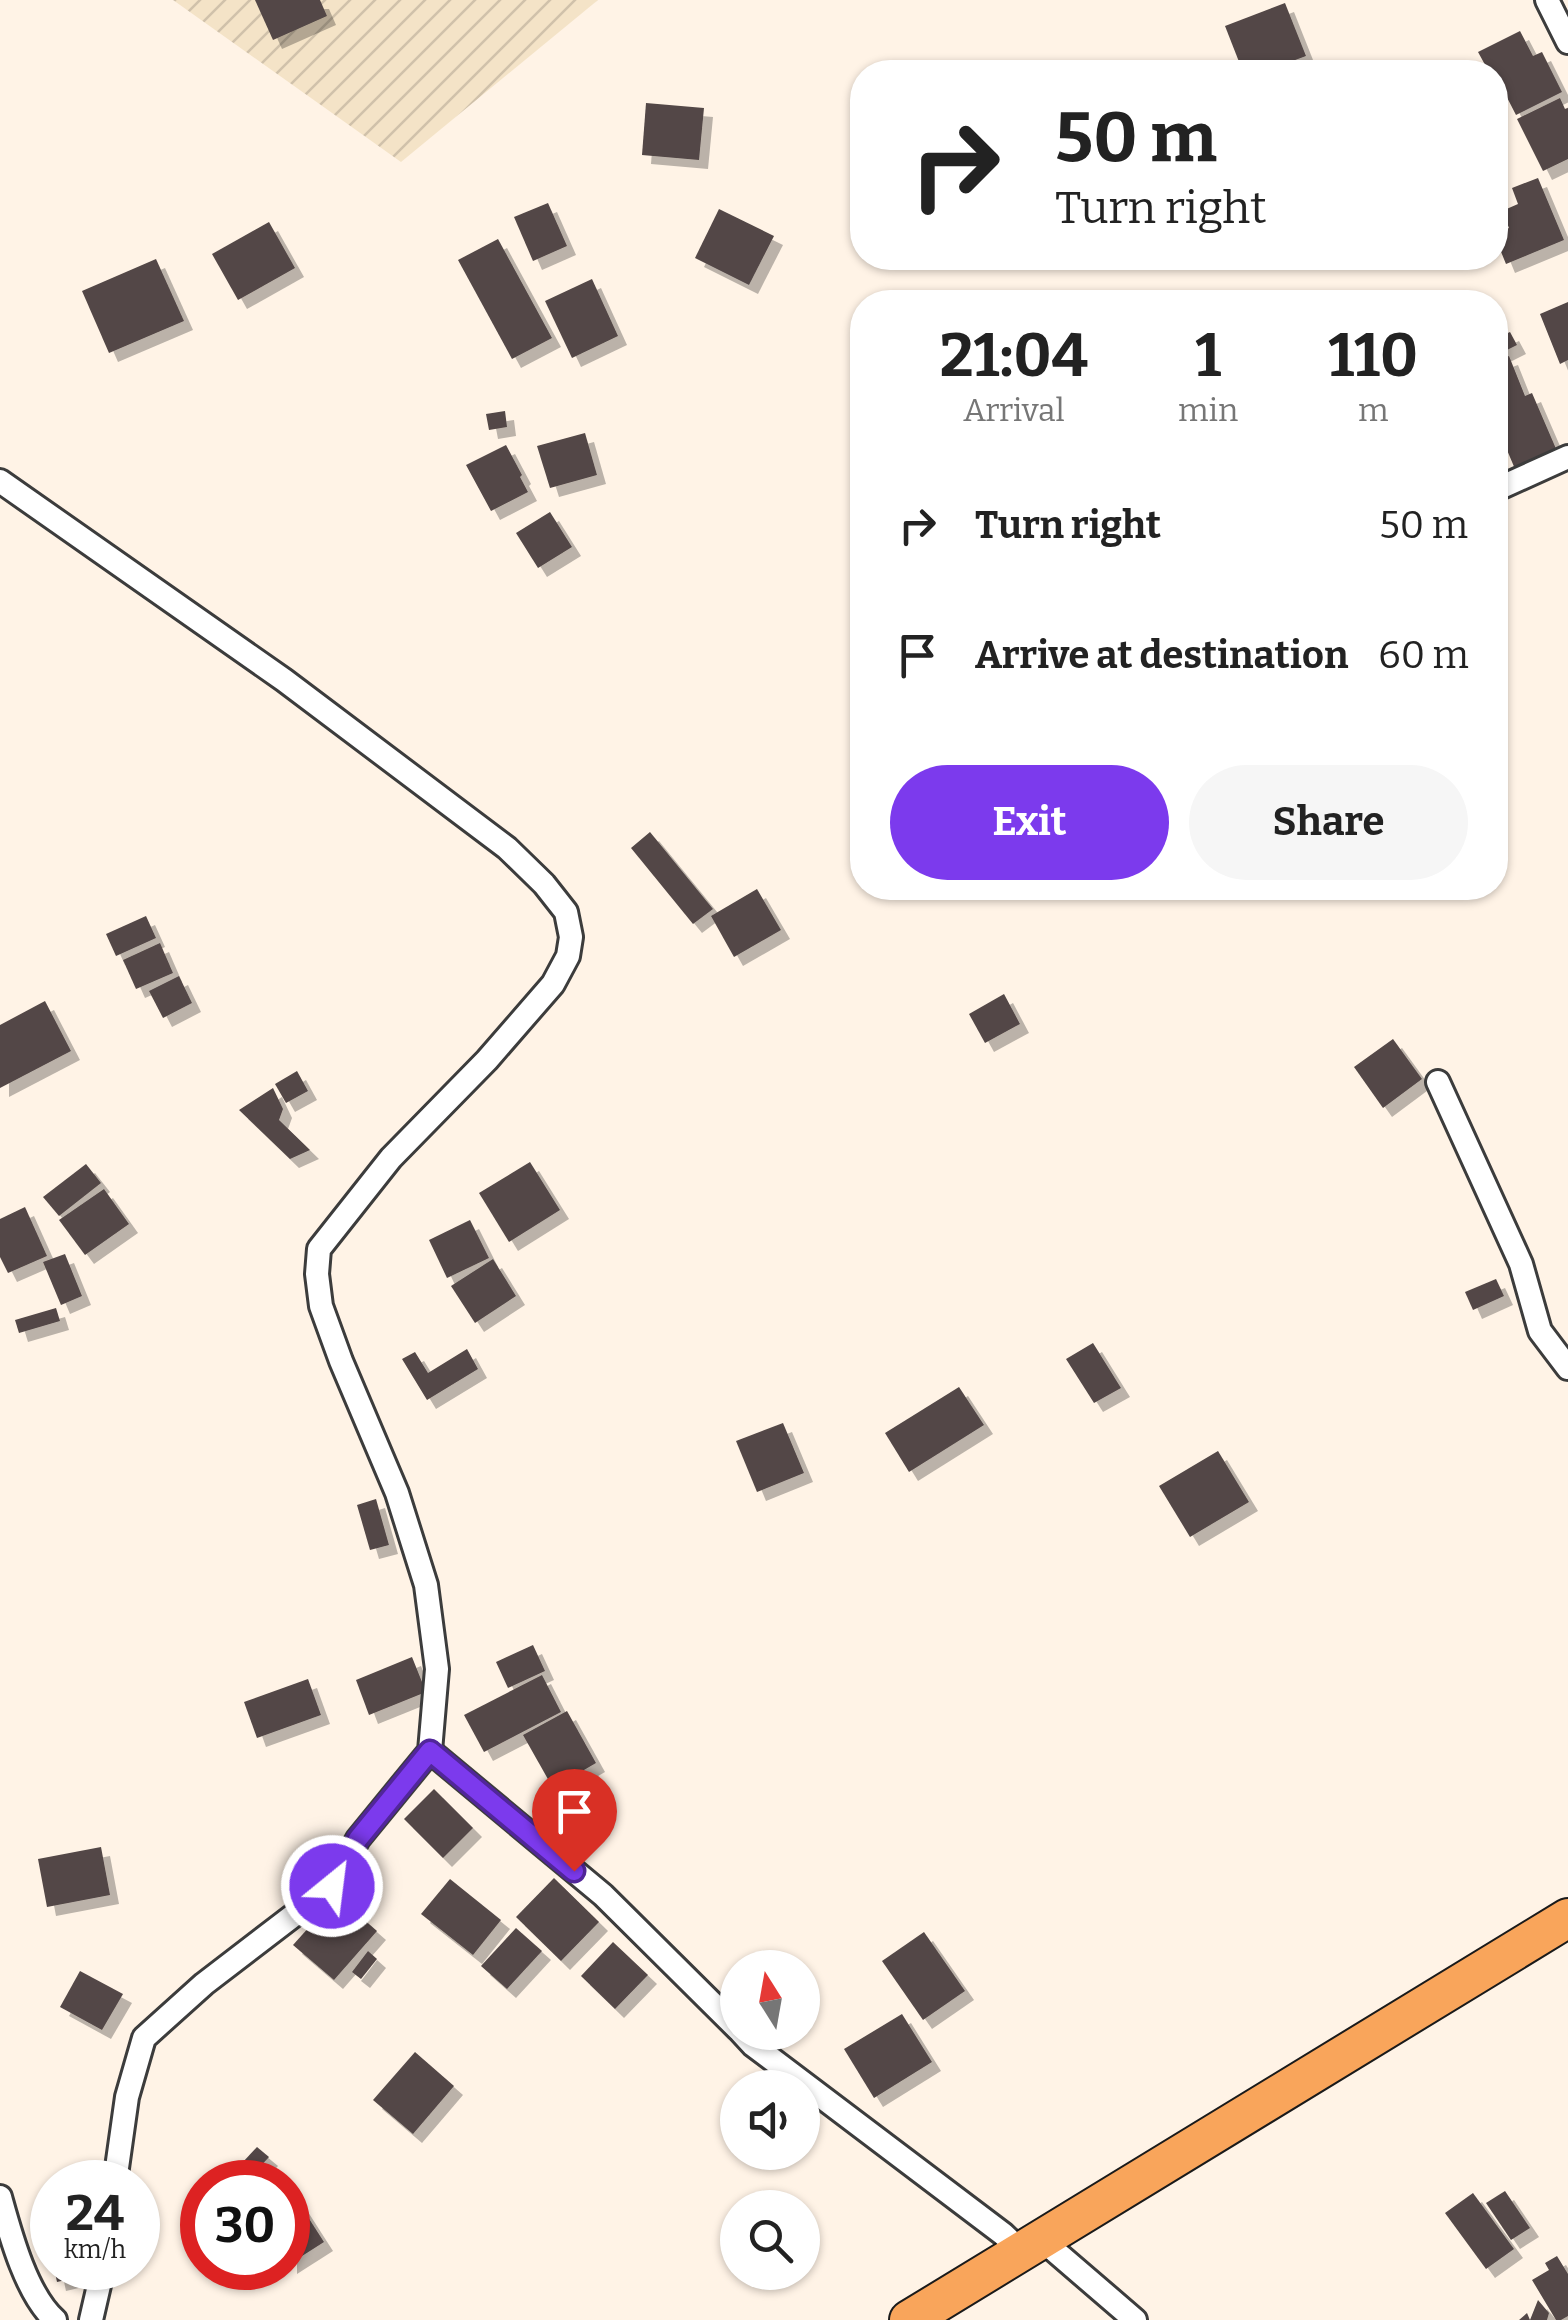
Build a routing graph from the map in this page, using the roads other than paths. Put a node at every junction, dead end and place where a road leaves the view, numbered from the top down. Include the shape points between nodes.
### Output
1 (1547, 0) edge
2 (1568, 42) edge
3 (1568, 457) edge
4 (0, 482) edge
5 (1508, 484) edge
6 (1438, 1082) dead end
7 (1568, 1368) edge
8 (430, 1751) junction
9 (1568, 1918) edge
10 (720, 2012) edge
11 (760, 2050) edge
12 (118, 2160) edge
13 (0, 2197) edge
14 (1032, 2245) junction
15 (98, 2290) edge
16 (55, 2320) edge
17 (90, 2320) edge
18 (908, 2320) edge
19 (1135, 2320) edge

1 - 2 street
3 - 5 street
4 - 8 street via 284,680 507,848 566,912 568,956 552,984 391,1158 319,1249 321,1306 397,1493 426,1585 436,1670
6 - 7 street via 1520,1264 1540,1331
8 - 10 street via 602,1895
8 - 12 street via 358,1839 332,1886 144,2038
9 - 14 main road
11 - 14 street via 1003,2234
13 - 16 street via 14,2251
14 - 18 main road
14 - 19 street
15 - 17 street

